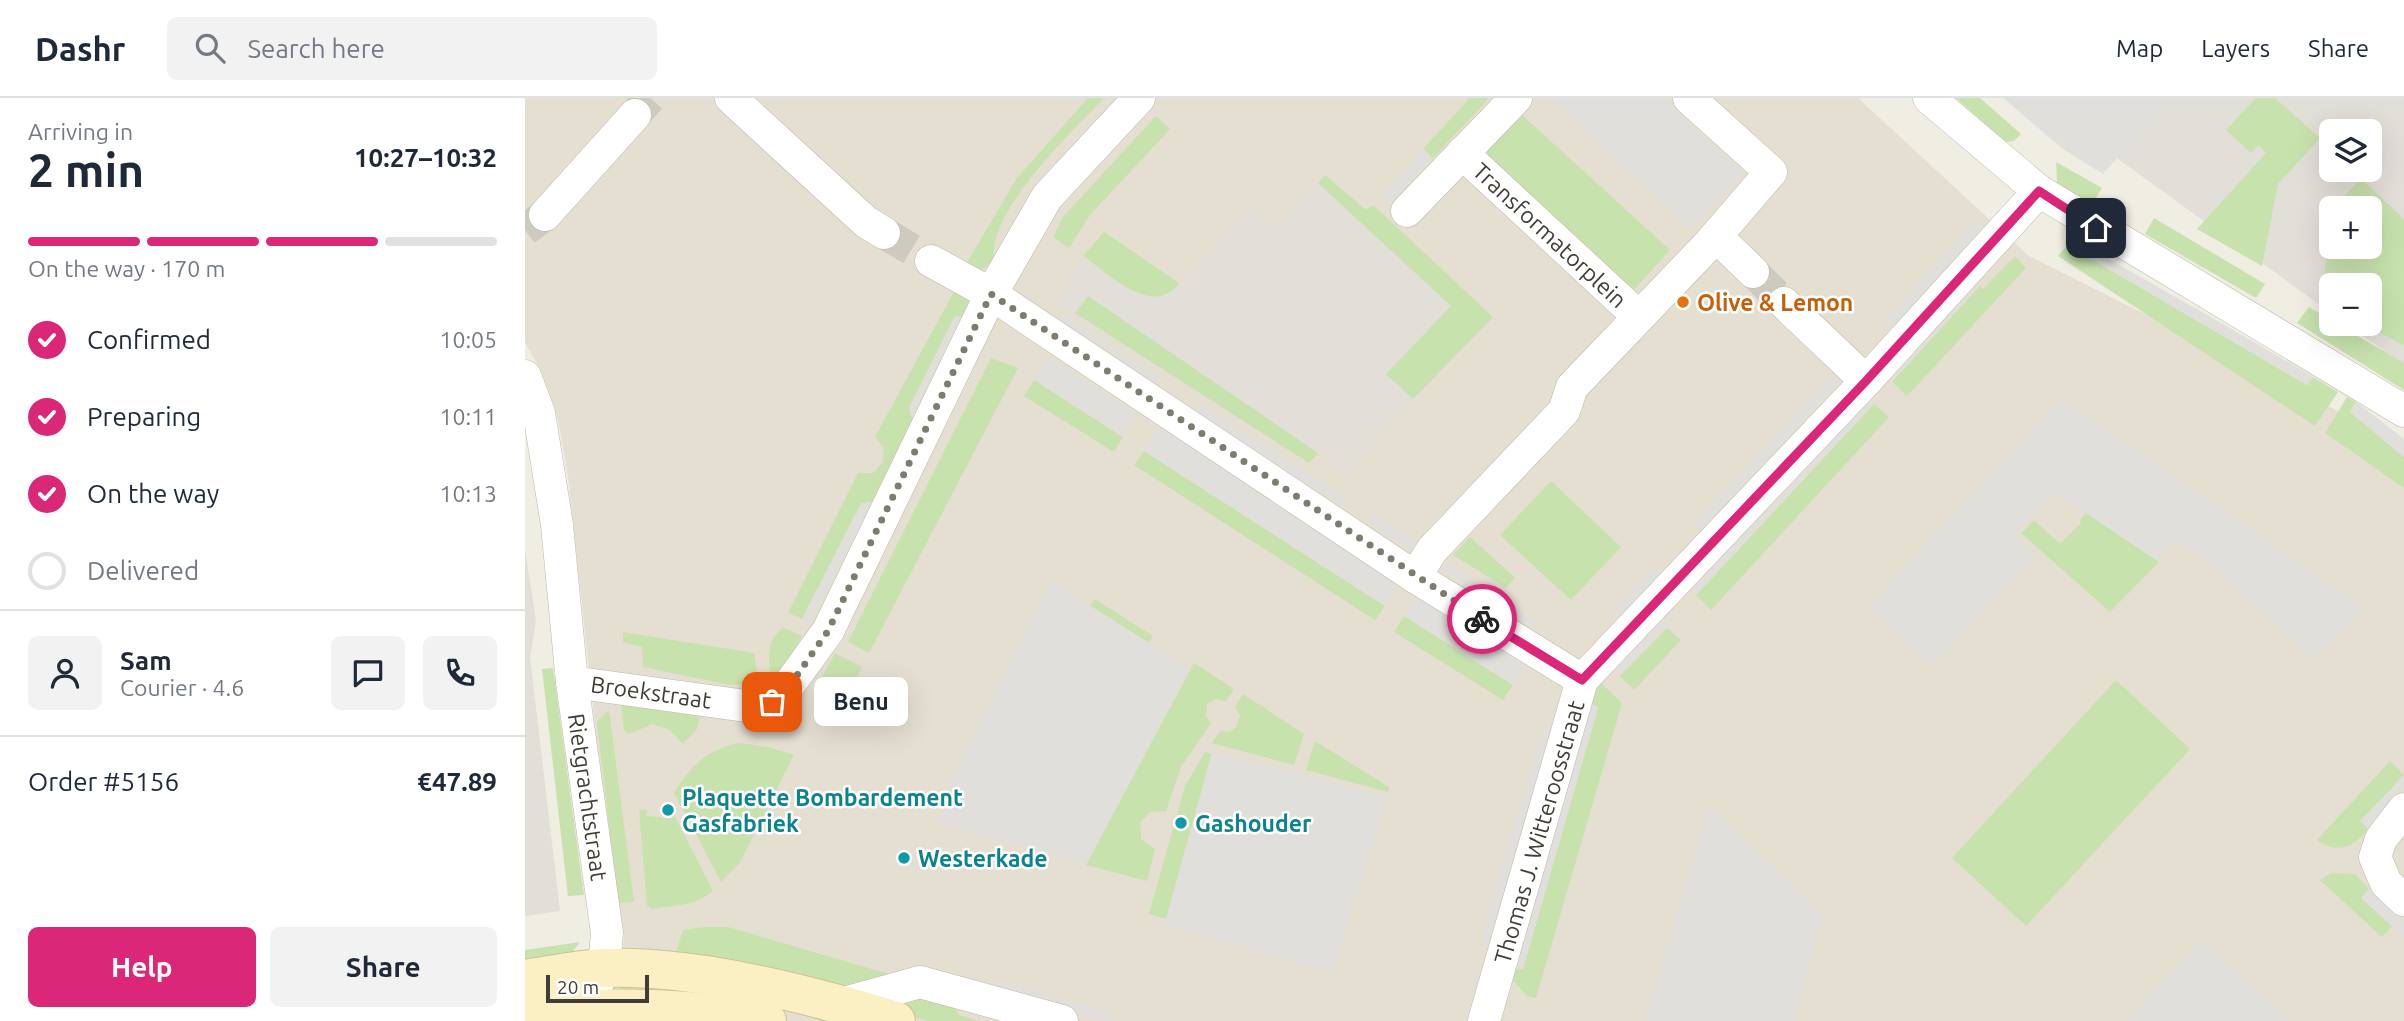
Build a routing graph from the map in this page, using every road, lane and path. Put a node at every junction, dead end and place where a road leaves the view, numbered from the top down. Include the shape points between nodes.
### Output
1 (1139, 98) edge
2 (1516, 98) edge
3 (1689, 98) edge
4 (1929, 98) edge
5 (752, 104) edge
6 (635, 115) tunnel mouth
7 (1462, 153) junction
8 (2039, 191) junction
9 (1407, 211) dead end
10 (545, 215) tunnel mouth
11 (884, 233) tunnel mouth
12 (1716, 236) junction
13 (931, 261) tunnel mouth
14 (1752, 272) tunnel mouth
15 (991, 294) junction
16 (1784, 303) tunnel mouth
17 (1639, 317) junction
18 (525, 376) edge
19 (1866, 381) junction
20 (2404, 411) edge
21 (1415, 577) junction
22 (1582, 680) junction
23 (572, 682) junction
24 (2404, 809) edge
25 (2404, 900) edge
26 (604, 968) junction
27 (525, 979) edge
28 (841, 1004) junction
29 (583, 1007) junction
30 (525, 1014) edge
31 (734, 1018) edge
32 (767, 1021) edge
33 (896, 1021) edge
34 (1062, 1021) edge
35 (1484, 1021) edge

1 - 15 street, Broekstraat via 1047,197
2 - 7 street, Transformatorplein
3 - 12 street, Transformatorplein via 1771,172
4 - 8 street
5 - 11 street via 866,222
6 - 10 street
7 - 9 street, Transformatorplein
7 - 17 street, Transformatorplein
8 - 19 street, Thomas J. Witteroosstraat
8 - 20 street
12 - 14 street
12 - 17 street, Transformatorplein
13 - 15 street
15 - 21 street
15 - 23 street, Broekstraat via 828,631 781,696 746,706
16 - 19 street
17 - 21 street, Transformatorplein via 1572,387 1564,411 1432,550
18 - 23 street, Rietgrachtstraat via 539,413 557,525
19 - 22 street, Thomas J. Witteroosstraat
21 - 22 street
22 - 35 street, Thomas J. Witteroosstraat
23 - 26 street, Rietgrachtstraat via 607,933
24 - 25 street via 2381,839 2375,857 2386,883
26 - 27 main road
26 - 28 main road via 674,972
26 - 29 street, Rietgrachtstraat
28 - 33 main road
28 - 34 street via 920,982
29 - 30 main road
29 - 31 main road via 651,1006
31 - 32 main road

